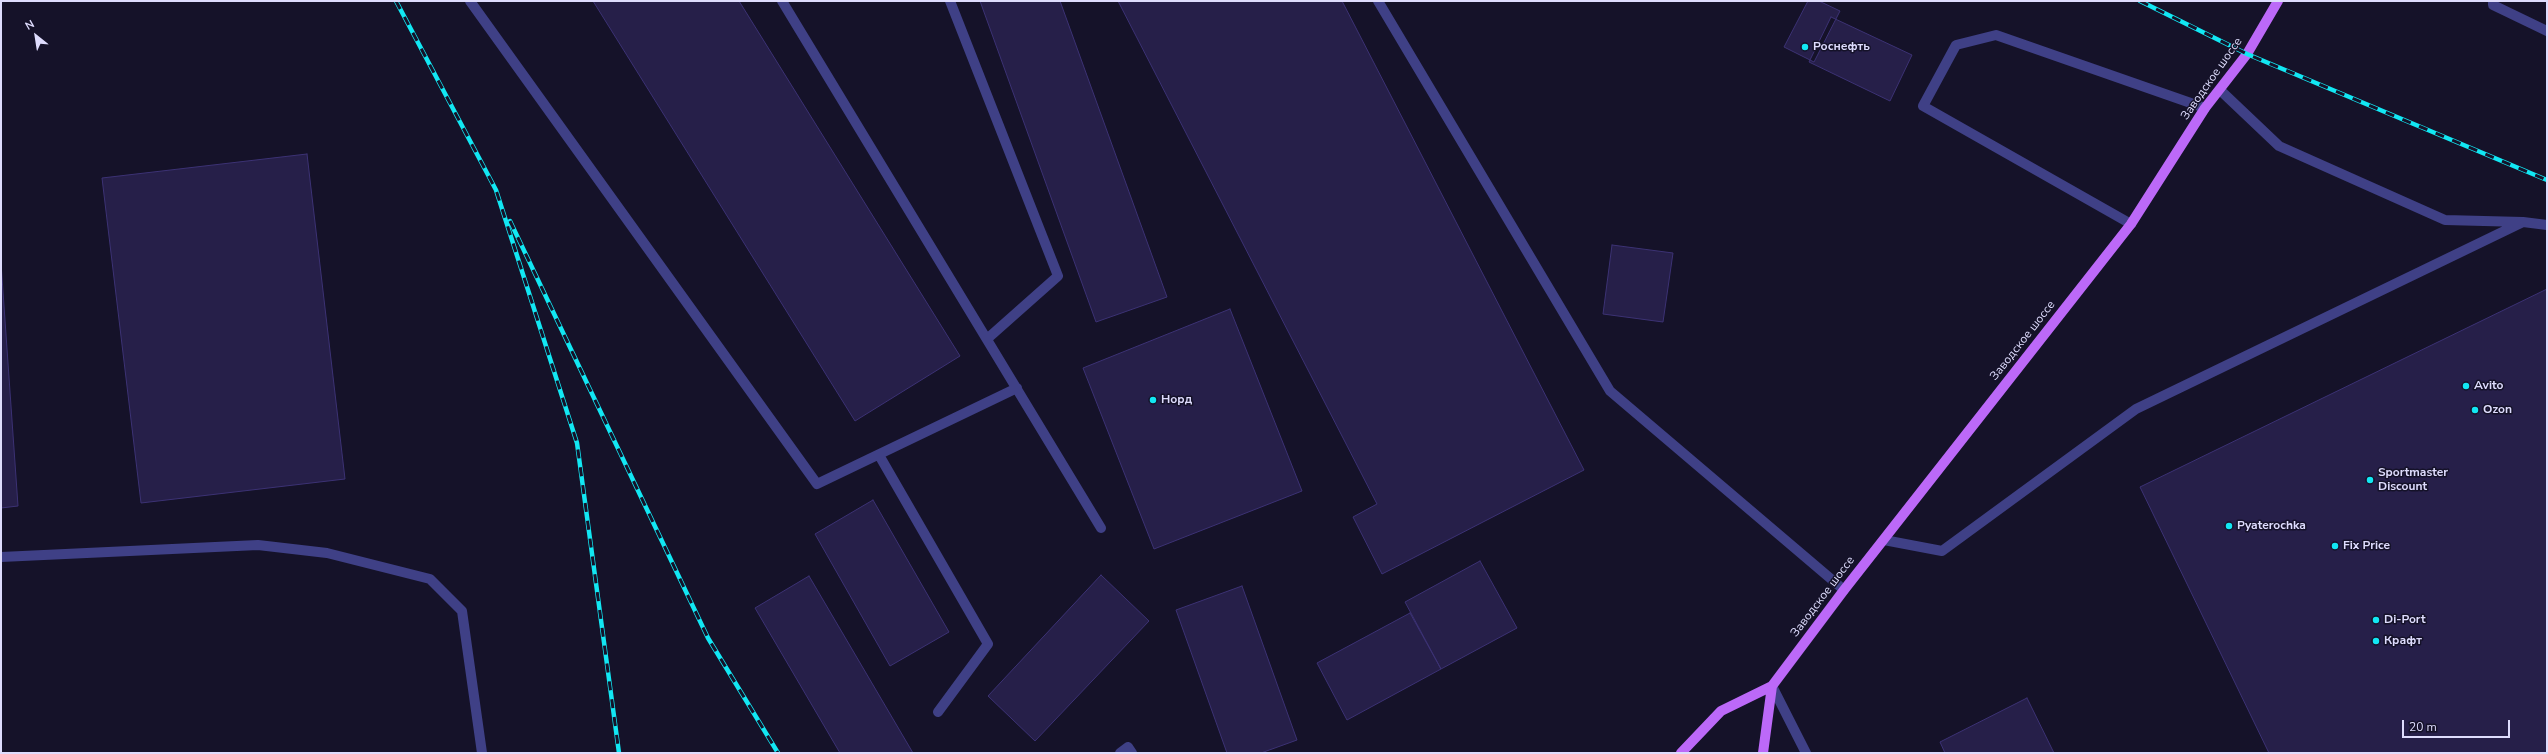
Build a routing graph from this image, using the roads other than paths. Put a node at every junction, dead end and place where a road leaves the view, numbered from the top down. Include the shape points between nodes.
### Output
1 (470, 1) edge
2 (782, 1) edge
3 (950, 1) edge
4 (1378, 1) edge
5 (2278, 1) edge
6 (2493, 1) edge
7 (2547, 31) edge
8 (2220, 90) junction
9 (2205, 108) junction
10 (2523, 222) junction
11 (2131, 224) junction
12 (2547, 225) edge
13 (987, 340) junction
14 (1016, 388) junction
15 (879, 455) junction
16 (1101, 528) dead end
17 (1884, 540) junction
18 (1, 557) edge
19 (1844, 590) junction
20 (1772, 686) junction
21 (938, 712) dead end
22 (482, 753) edge
23 (1120, 753) edge
24 (1132, 753) edge
25 (1681, 753) edge
26 (1763, 753) edge
27 (1806, 753) edge

1 - 15 street via 817,484
2 - 13 street
3 - 13 street via 1058,276
4 - 19 street via 1610,391
5 - 8 main road, Заводское шоссе via 2247,54
6 - 7 street via 2493,5
8 - 9 main road, Заводское шоссе
8 - 10 street via 2279,146 2431,214 2446,220
9 - 11 main road, Заводское шоссе
9 - 11 street via 1996,35 1956,45 1924,106
10 - 12 street
10 - 17 street via 2136,409 1942,551
11 - 17 main road, Заводское шоссе
13 - 14 street
14 - 15 street
14 - 16 street
15 - 21 street via 988,644
17 - 19 main road, Заводское шоссе
18 - 22 street via 258,545 327,553 430,580 462,611
19 - 20 main road, Заводское шоссе
20 - 25 main road, Заводское шоссе via 1721,711
20 - 26 main road, Заводское шоссе
20 - 27 street
23 - 24 street via 1128,747

